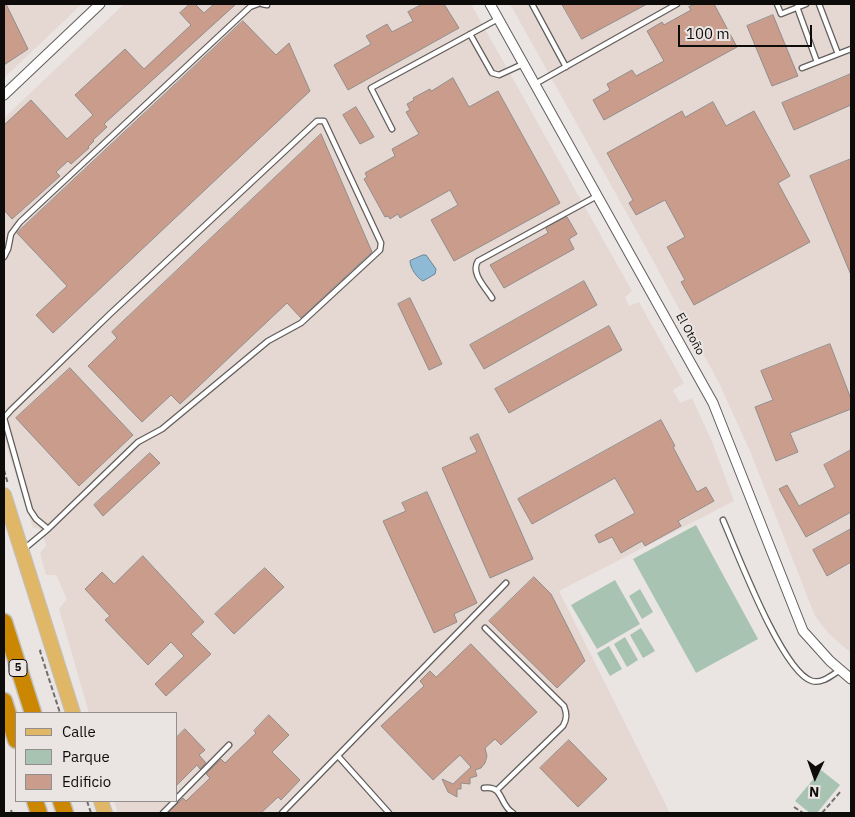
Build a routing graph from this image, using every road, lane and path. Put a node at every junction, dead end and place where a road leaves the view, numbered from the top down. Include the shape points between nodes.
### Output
1 (100, 4) edge
2 (258, 4) edge
3 (490, 4) edge
4 (532, 4) edge
5 (677, 4) edge
6 (777, 4) edge
7 (806, 4) edge
8 (819, 4) edge
9 (797, 7) junction
10 (498, 19) junction
11 (470, 34) junction
12 (851, 49) edge
13 (838, 54) junction
14 (817, 62) junction
15 (523, 64) junction
16 (566, 67) junction
17 (802, 68) dead end
18 (534, 84) junction
19 (4, 95) edge
20 (392, 129) dead end
21 (598, 196) junction
22 (4, 257) edge
23 (492, 298) dead end
24 (4, 495) edge
25 (723, 520) dead end
26 (48, 529) junction
27 (21, 551) junction
28 (506, 583) dead end
29 (4, 622) edge
30 (485, 628) dead end
31 (40, 651) dead end
32 (840, 670) junction
33 (851, 679) edge
34 (4, 701) edge
35 (33, 712) edge
36 (60, 712) edge
37 (73, 712) edge
38 (15, 737) edge
39 (229, 745) dead end
40 (338, 756) junction
41 (484, 788) dead end
42 (497, 790) junction
43 (841, 791) dead end
44 (178, 798) edge
45 (174, 802) edge
46 (794, 807) dead end
47 (11, 810) dead end
48 (12, 813) edge
49 (163, 813) edge
50 (282, 813) edge
51 (390, 813) edge
52 (511, 813) edge
53 (803, 813) edge
54 (822, 813) edge

1 - 19 street
2 - 22 lane via 250,7 20,222
3 - 10 street, El Otoño
4 - 16 lane
5 - 16 lane
6 - 9 lane via 780,14
7 - 9 lane
8 - 13 lane
9 - 14 lane
10 - 11 lane
10 - 15 street, El Otoño
11 - 15 lane via 492,73 499,76
11 - 20 lane via 371,88
12 - 13 lane
13 - 14 lane
14 - 17 lane
15 - 18 street, El Otoño
16 - 18 lane
18 - 21 street, El Otoño
21 - 23 lane via 478,261 475,271
21 - 32 street, El Otoño via 713,403 800,626
24 - 27 main road
25 - 32 lane via 782,650 801,674 812,681 821,681
26 - 26 lane via 30,510 4,418 102,321 317,121 324,121 381,243 380,250 301,323 268,341 162,429 138,442
26 - 27 lane
27 - 37 main road
28 - 40 lane
29 - 35 highway, 5
30 - 42 lane via 564,706 567,713 563,726
31 - 36 path
32 - 33 street, El Otoño
34 - 38 highway
39 - 44 lane
40 - 50 lane
40 - 51 lane
41 - 42 lane
42 - 52 lane via 505,808
43 - 54 path
45 - 49 lane
46 - 53 path
47 - 48 path

